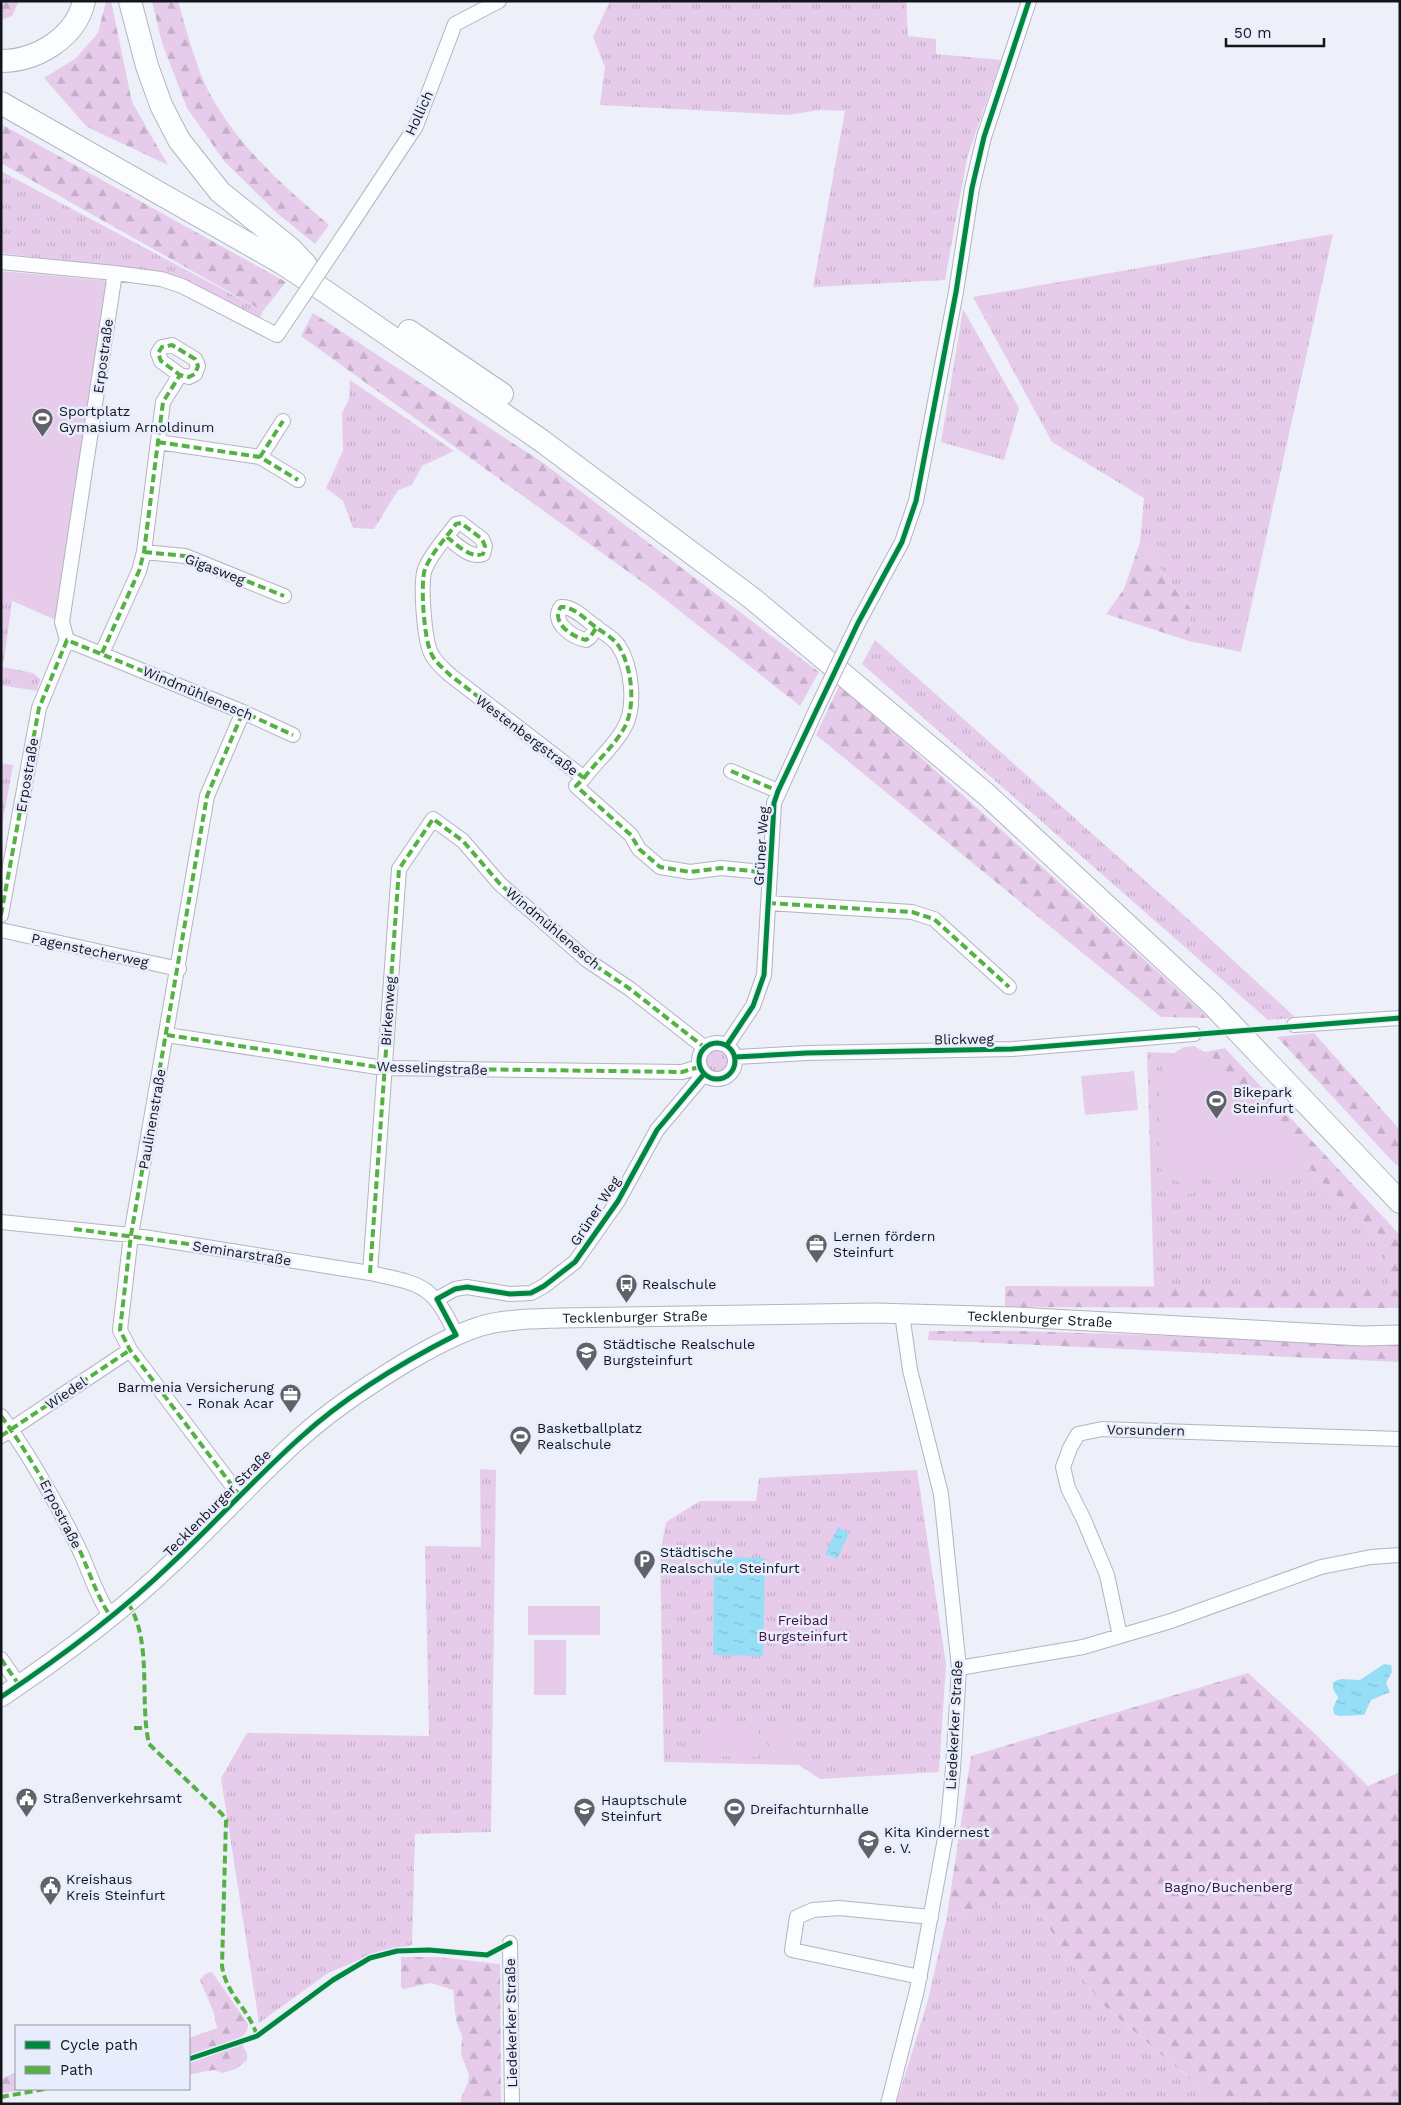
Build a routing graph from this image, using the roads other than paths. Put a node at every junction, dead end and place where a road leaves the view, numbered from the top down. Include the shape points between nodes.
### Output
1 (84, 1) edge
2 (130, 1) edge
3 (499, 1) edge
4 (1029, 1) edge
5 (1, 61) edge
6 (1, 90) edge
7 (1, 103) edge
8 (1, 262) edge
9 (306, 265) junction
10 (115, 273) junction
11 (180, 375) dead end
12 (283, 421) dead end
13 (158, 442) junction
14 (260, 457) junction
15 (298, 480) dead end
16 (446, 537) dead end
17 (144, 552) junction
18 (284, 596) dead end
19 (597, 627) dead end
20 (67, 640) junction
21 (102, 653) junction
22 (243, 712) junction
23 (293, 735) dead end
24 (732, 771) dead end
25 (584, 778) junction
26 (778, 791) junction
27 (433, 819) joint
28 (770, 875) junction
29 (768, 903) junction
30 (1, 915) edge
31 (1, 930) edge
32 (179, 969) junction
33 (1009, 988) dead end
34 (1400, 1018) edge
35 (1294, 1025) dead end
36 (167, 1034) junction
37 (1194, 1034) dead end
38 (726, 1045) junction
39 (704, 1047) junction
40 (735, 1057) junction
41 (384, 1068) junction
42 (702, 1070) junction
43 (1400, 1185) edge
44 (1400, 1202) edge
45 (1, 1222) edge
46 (131, 1235) junction
47 (370, 1273) junction
48 (437, 1300) junction
49 (902, 1314) junction
50 (1400, 1334) edge
51 (456, 1335) junction
52 (130, 1350) junction
53 (1, 1416) edge
54 (6, 1433) edge
55 (1400, 1439) edge
56 (240, 1496) junction
57 (1400, 1555) edge
58 (111, 1617) junction
59 (1120, 1636) junction
60 (1, 1659) edge
61 (959, 1668) junction
62 (19, 1685) junction
63 (1, 1697) edge
64 (932, 1918) junction
65 (510, 1943) dead end
66 (920, 1977) junction
67 (512, 2104) edge
68 (888, 2104) edge

1 - 5 highway via 76,21 48,48 14,61
2 - 9 highway via 147,66 161,105 179,140 220,192 290,248
3 - 10 street, Hollich, bridge via 454,24 416,126 277,335 182,286 161,279
4 - 26 street, Grüner Weg, bridge via 984,137 972,188 956,292 916,501 902,542 858,623
6 - 9 highway via 116,153
7 - 44 highway via 326,292 542,441 753,599 987,795 1212,1004
8 - 10 street
9 - 43 highway via 441,352 557,433 702,544 983,778 1222,998
10 - 20 street, Erpostraße via 62,622
11 - 13 street via 163,402
12 - 14 street
13 - 14 street
13 - 17 street
14 - 15 street
16 - 25 street, Westenbergstraße via 423,576 431,654 450,675
17 - 18 street, Gigasweg via 185,556
17 - 21 street via 139,571
19 - 25 street via 617,644 630,673 629,717 623,730
20 - 21 street
20 - 30 street, Erpostraße via 39,708
21 - 22 street, Windmühlenesch
22 - 23 street, Windmühlenesch
22 - 32 street, Paulinenstraße via 207,796
24 - 26 street, Grüner Weg
25 - 28 street, Westenbergstraße via 576,786 631,835 640,849 660,867 690,872 721,868
26 - 28 street, Grüner Weg via 774,803
27 - 39 street, Windmühlenesch via 463,841 500,884 587,960
27 - 41 street, Birkenweg via 399,869
28 - 29 street, Grüner Weg
29 - 33 street via 912,912 934,919
29 - 38 street, Grüner Weg via 764,975 752,1006
31 - 32 street, Pagenstecherweg
32 - 36 street, Paulinenstraße
34 - 35 street
36 - 41 street, Wesselingstraße
36 - 46 street, Paulinenstraße
37 - 40 street, Blickweg via 1012,1049
38 - 39 street via 719,1042
38 - 40 street
39 - 42 street, Grüner Weg via 698,1059
40 - 42 street via 733,1070 728,1076 711,1078
41 - 42 street, Wesselingstraße
41 - 47 street, Birkenweg
42 - 48 street, Grüner Weg via 657,1130 618,1201 575,1262 531,1293 510,1294 468,1287 455,1289
45 - 46 street, Seminarstraße
46 - 47 street, Seminarstraße
46 - 52 street, Paulinenstraße via 120,1330
47 - 48 street, Seminarstraße via 406,1281 424,1289
48 - 51 street, Seminarstraße
49 - 50 main road, Tecklenburger Straße via 1362,1336
49 - 51 main road, Tecklenburger Straße via 527,1319 496,1323
49 - 61 street, Liedekerker Straße via 910,1370 941,1494
51 - 56 main road, Tecklenburger Straße via 376,1380 333,1410 301,1436
52 - 54 street, Wiedel
52 - 56 street, Paulinenstraße
53 - 54 street, Erpostraße
54 - 58 street, Erpostraße via 42,1477
55 - 59 street, Vorsundern via 1102,1429 1078,1434 1064,1468 1068,1488 1107,1575
56 - 58 main road, Tecklenburger Straße
57 - 59 street via 1321,1567
58 - 62 main road, Tecklenburger Straße
59 - 61 street via 1084,1647
60 - 62 street
61 - 64 street, Liedekerker Straße via 948,1822
62 - 63 main road, Tecklenburger Straße
64 - 66 street, Liedekerker Straße
64 - 66 street via 838,1908 813,1910 797,1918 792,1950
65 - 67 street, Liedekerker Straße
66 - 68 street, Liedekerker Straße

